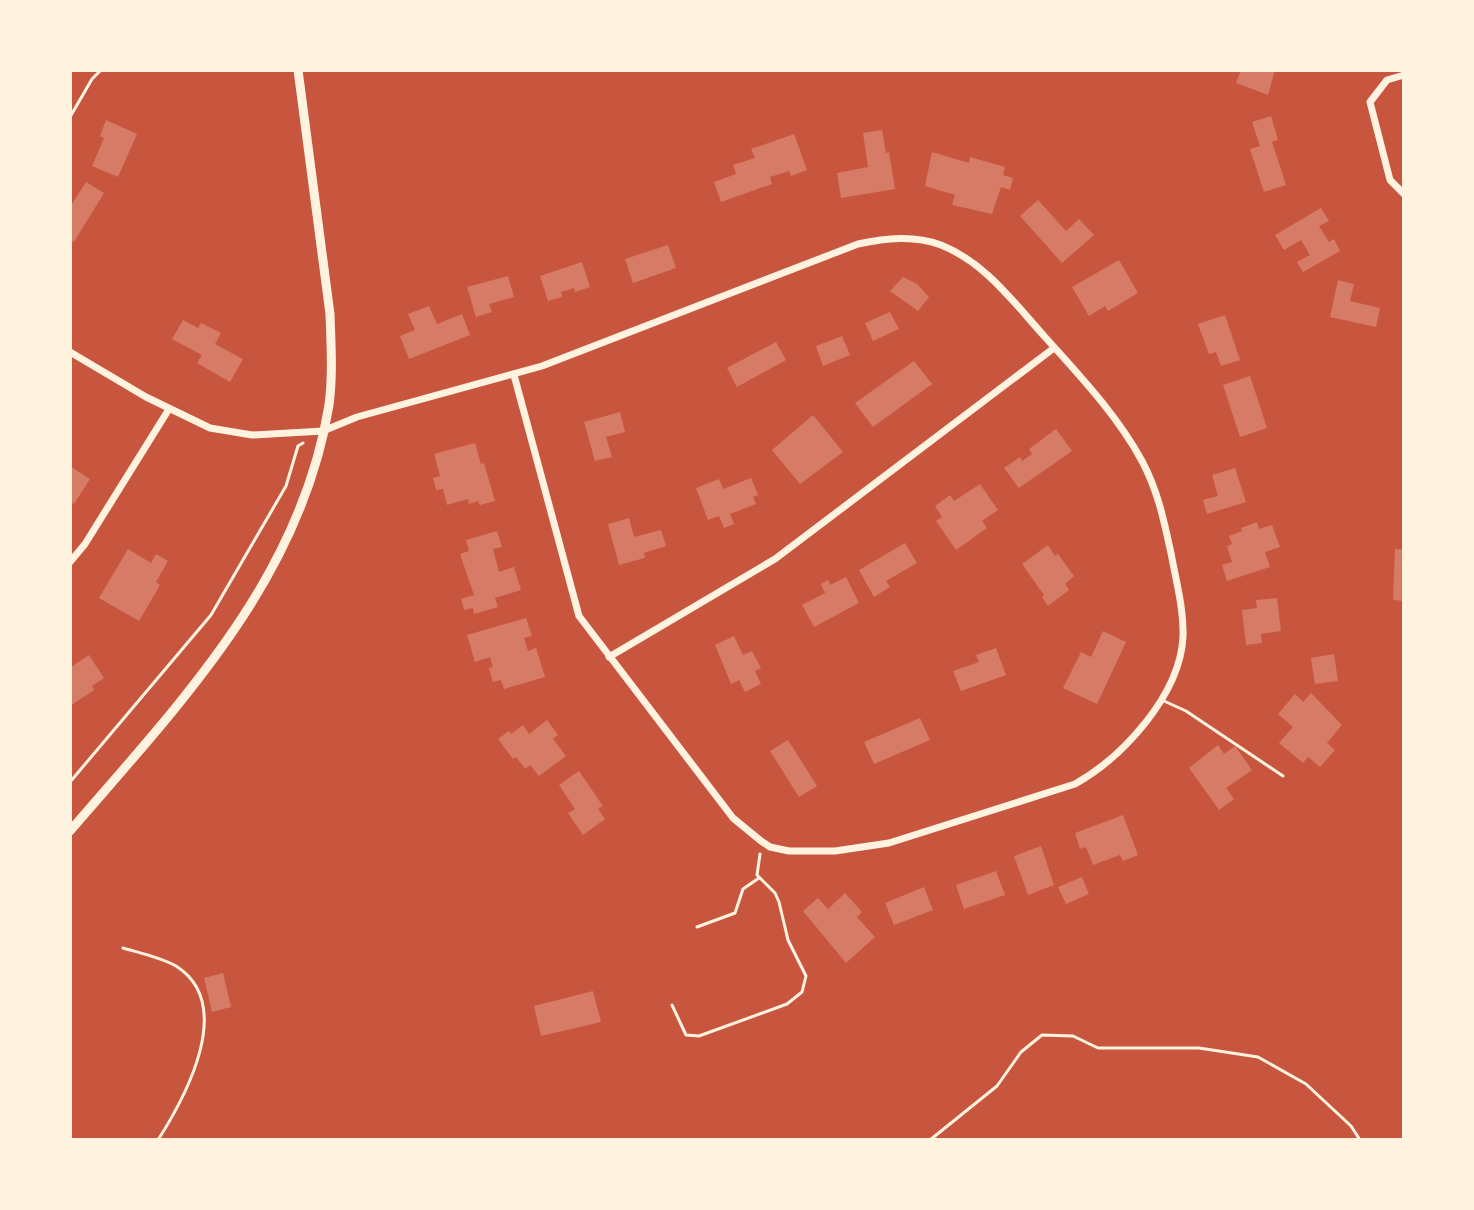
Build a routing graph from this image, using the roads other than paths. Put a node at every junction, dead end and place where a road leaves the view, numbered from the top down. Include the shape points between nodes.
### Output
1 (298, 70) edge
2 (1404, 75) edge
3 (1404, 194) edge
4 (1054, 348) junction
5 (70, 352) edge
6 (514, 375) junction
7 (169, 409) junction
8 (323, 431) junction
9 (70, 562) edge
10 (609, 657) junction
11 (1161, 699) junction
12 (1283, 776) dead end
13 (70, 831) edge

1 - 8 street via 330,314 329,402
2 - 3 street via 1387,80 1370,102 1390,180
4 - 6 street via 982,268 938,244 899,237 858,244
4 - 10 street via 775,559
4 - 11 street via 1110,412 1156,489 1183,624 1179,659
5 - 7 street
6 - 8 street
6 - 10 street via 579,616
7 - 8 street via 232,434
7 - 9 street
8 - 13 street via 288,538 242,619 199,680
10 - 11 street via 733,818 763,843 789,851 889,843 1075,784 1112,760
11 - 12 lane

